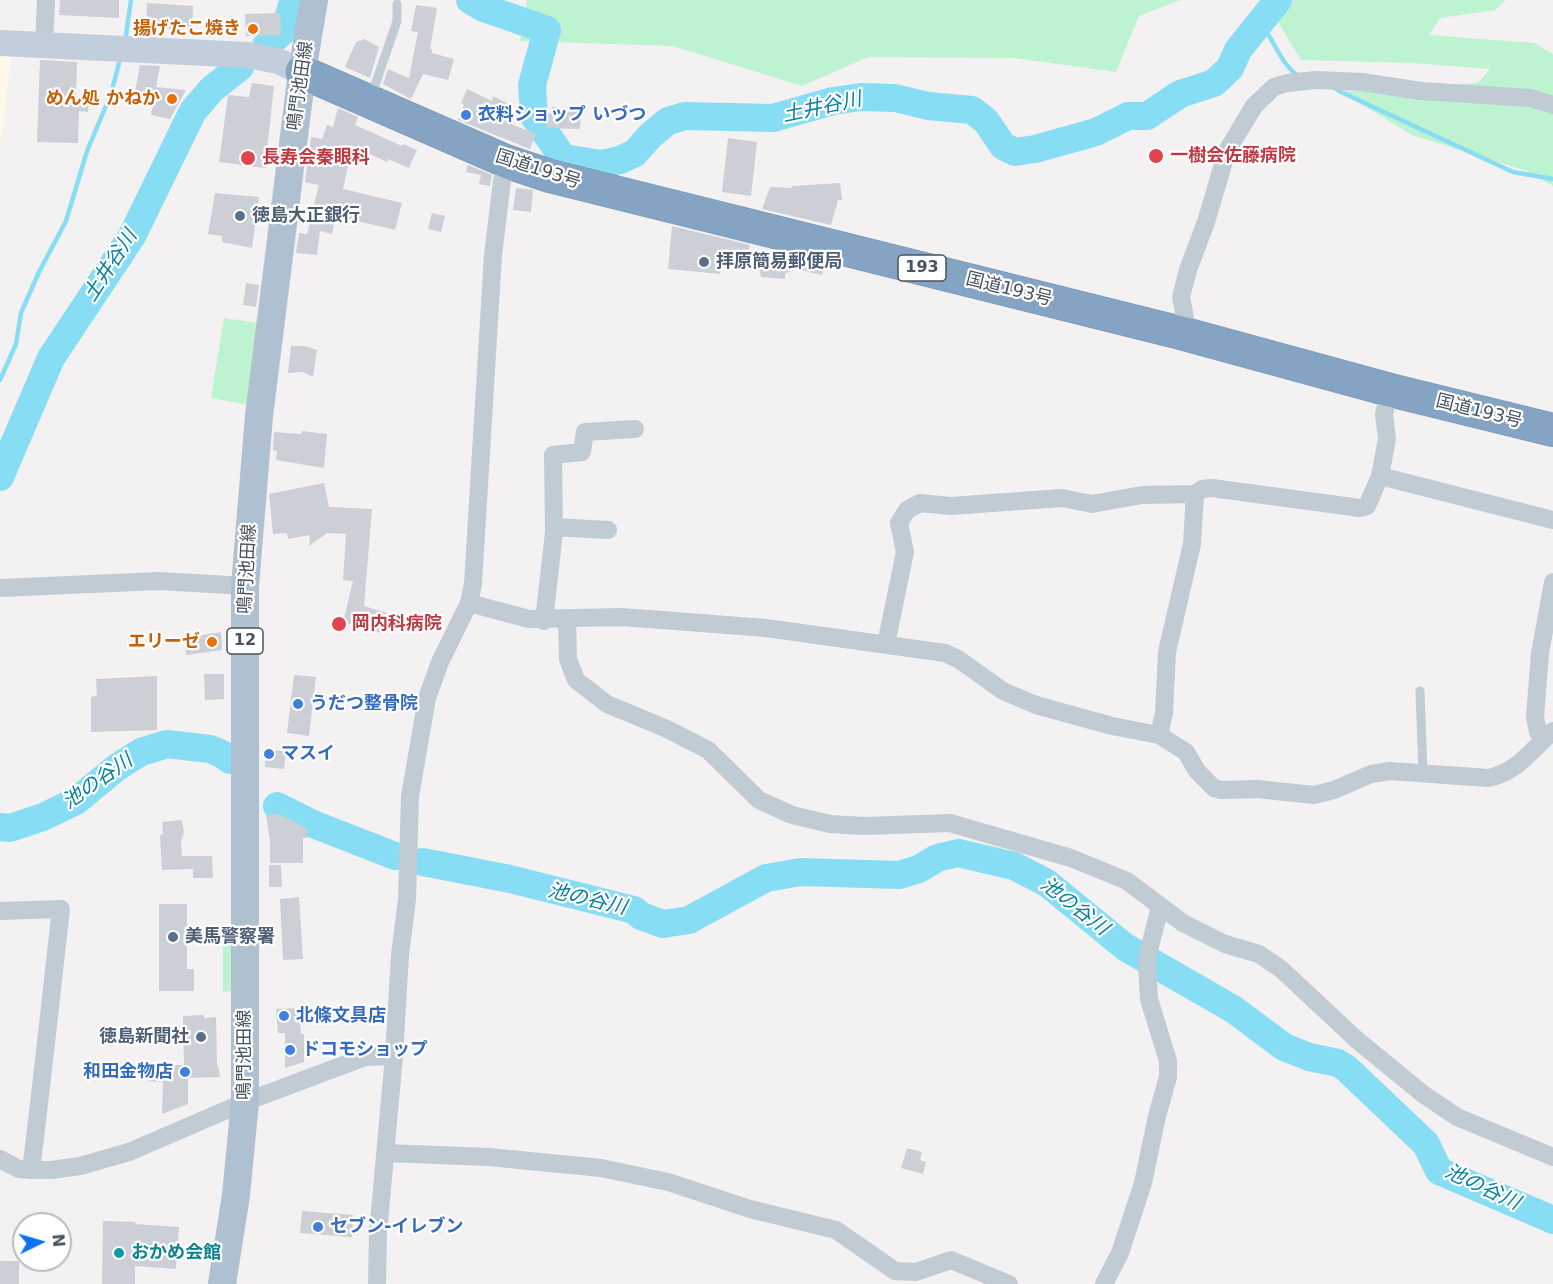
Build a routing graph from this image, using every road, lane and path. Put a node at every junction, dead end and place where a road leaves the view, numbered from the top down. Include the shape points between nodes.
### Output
1 (46, 0) edge
2 (314, 0) edge
3 (397, 4) dead end
4 (0, 43) edge
5 (45, 45) junction
6 (302, 72) junction
7 (369, 102) junction
8 (1553, 105) edge
9 (508, 162) junction
10 (1181, 333) junction
11 (1390, 390) junction
12 (635, 429) dead end
13 (1553, 430) edge
14 (1380, 476) junction
15 (1195, 494) junction
16 (1553, 520) edge
17 (554, 527) junction
18 (608, 530) dead end
19 (1553, 582) edge
20 (245, 586) junction
21 (0, 588) edge
22 (469, 603) junction
23 (567, 618) junction
24 (544, 621) junction
25 (886, 644) junction
26 (1420, 691) dead end
27 (1159, 735) junction
28 (1548, 735) edge
29 (1423, 774) junction
30 (1160, 907) junction
31 (0, 911) edge
32 (394, 1056) junction
33 (245, 1102) junction
34 (385, 1153) junction
35 (1553, 1157) edge
36 (0, 1159) edge
37 (31, 1170) junction
38 (222, 1284) edge
39 (377, 1284) edge
40 (1009, 1284) edge
41 (1104, 1284) edge

1 - 5 street
2 - 6 main road, 鳴門池田線 / 12
3 - 7 lane via 397,21
4 - 5 street
5 - 6 street via 248,55
6 - 7 highway, 国道193号 / 193
6 - 20 main road, 鳴門池田線 / 12 via 259,416
7 - 9 highway, 国道193号 / 193
8 - 10 street via 1531,98 1421,92 1362,82 1316,80 1274,87 1254,106 1227,151 1181,297 1185,318
9 - 10 highway, 国道193号 / 193 via 550,176
9 - 22 street via 493,255 477,535
10 - 11 highway, 国道193号 / 193
11 - 13 highway, 国道193号 / 193
11 - 14 street via 1384,414 1387,439
12 - 17 street via 585,432 582,452 553,455
14 - 15 street via 1366,506 1360,508 1212,488
14 - 16 street
15 - 25 street via 1142,495 1092,504 1062,498 950,506 920,503 907,510 899,523 905,552
15 - 27 street via 1192,544 1167,652
17 - 18 street
17 - 24 street
19 - 28 street via 1540,653 1535,717 1538,732
20 - 21 street via 159,581
20 - 33 main road, 鳴門池田線 / 12
22 - 24 street
22 - 32 street via 427,698 410,796 407,898
23 - 24 street
23 - 25 street via 621,617 766,628
23 - 30 street via 568,659 576,680 607,704 708,750 759,800 792,815 830,824 950,823 1071,858 1127,881
25 - 27 street via 945,653 1003,691 1036,705
26 - 29 lane
27 - 29 street via 1186,752 1214,788 1227,791 1257,789 1314,795 1371,774
28 - 29 street via 1520,763 1500,776
30 - 35 street via 1183,923 1225,944 1259,954 1281,969 1357,1040 1457,1117
30 - 41 street via 1148,960 1149,999 1168,1061 1168,1077 1143,1183 1120,1253
31 - 37 street via 62,909
32 - 33 street via 365,1057
32 - 34 street
33 - 37 street via 129,1152 80,1166
33 - 38 main road, 鳴門池田線 / 12
34 - 39 street
34 - 40 street via 472,1156 602,1168 668,1182 750,1209 836,1230 895,1271 916,1272 951,1260
36 - 37 street

